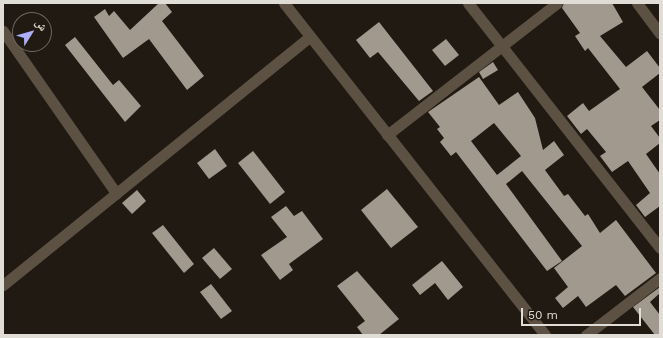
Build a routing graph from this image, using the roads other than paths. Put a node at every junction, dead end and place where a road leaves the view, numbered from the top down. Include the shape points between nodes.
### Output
1 (284, 3) edge
2 (468, 3) edge
3 (557, 3) edge
4 (637, 3) edge
5 (3, 31) edge
6 (660, 33) edge
7 (310, 36) junction
8 (501, 46) junction
9 (387, 135) junction
10 (116, 193) junction
11 (660, 248) edge
12 (660, 278) edge
13 (3, 285) edge
14 (545, 335) edge
15 (586, 335) edge

1 - 7 street
2 - 8 street
3 - 8 street
4 - 6 street
5 - 10 street
7 - 9 street
7 - 10 street
8 - 9 street
8 - 11 street
9 - 14 street
10 - 13 street
12 - 15 street

